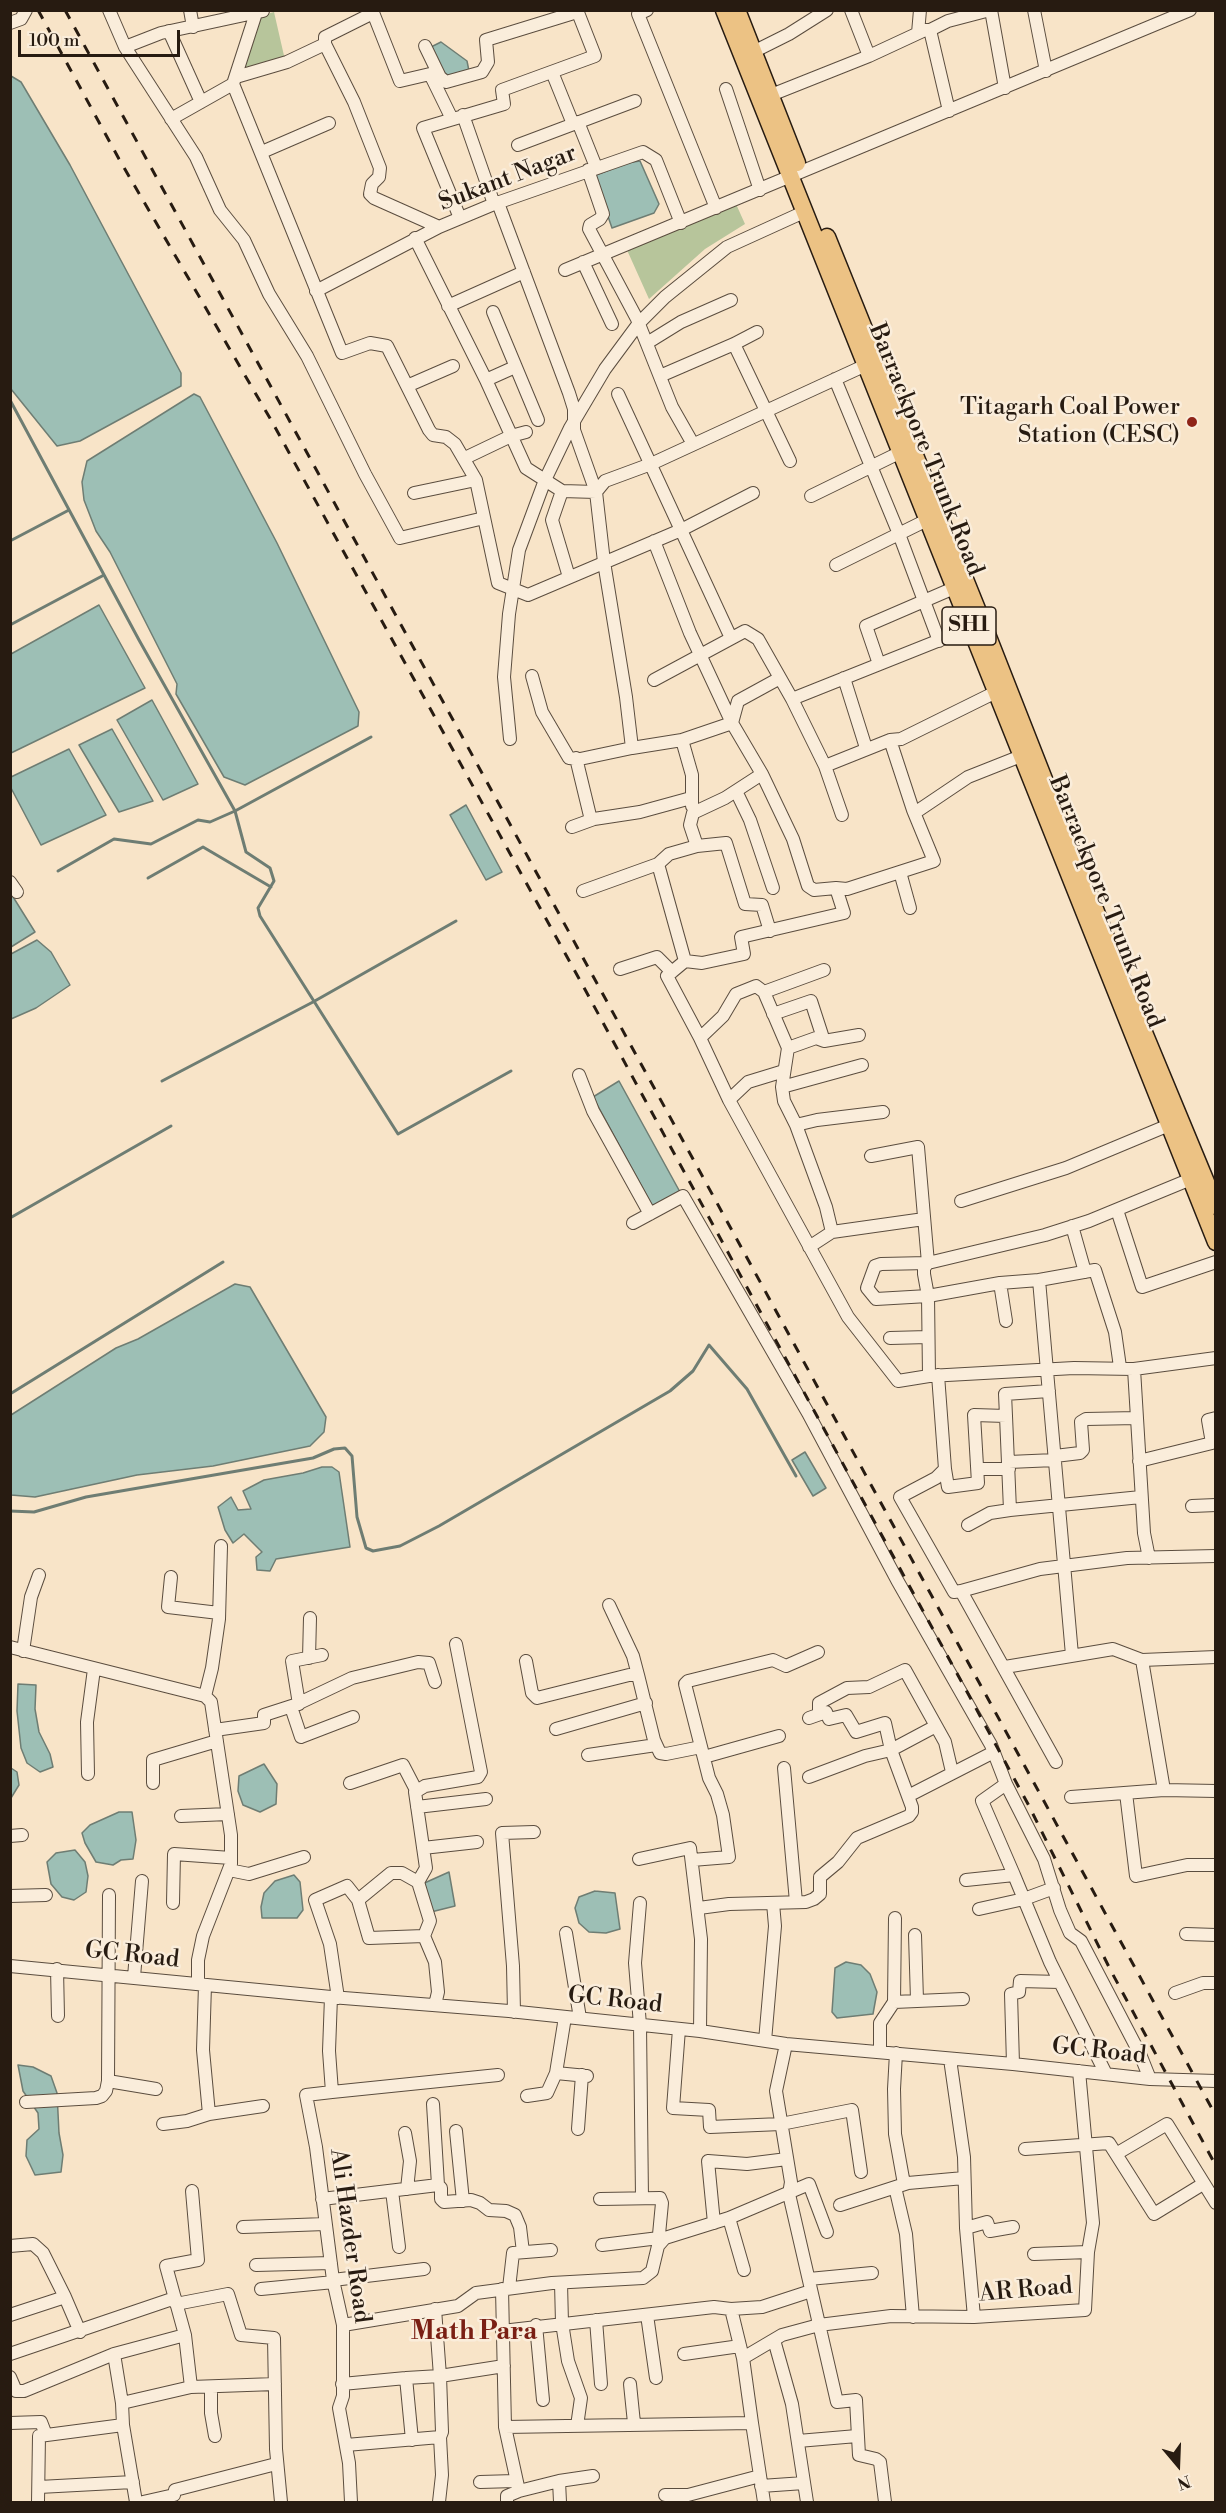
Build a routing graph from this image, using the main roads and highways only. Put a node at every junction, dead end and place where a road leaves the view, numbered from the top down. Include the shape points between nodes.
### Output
1 (724, 10) edge
2 (737, 10) edge
3 (796, 176) junction
4 (1215, 1206) edge
5 (1215, 1242) edge

1 - 3 main road, Barrackpore Trunk Road / SH1
2 - 3 main road, Barrackpore Trunk Road / SH1 via 771,95
3 - 4 main road, Barrackpore Trunk Road / SH1 via 979,614
3 - 5 main road, Barrackpore Trunk Road / SH1 via 804,212

